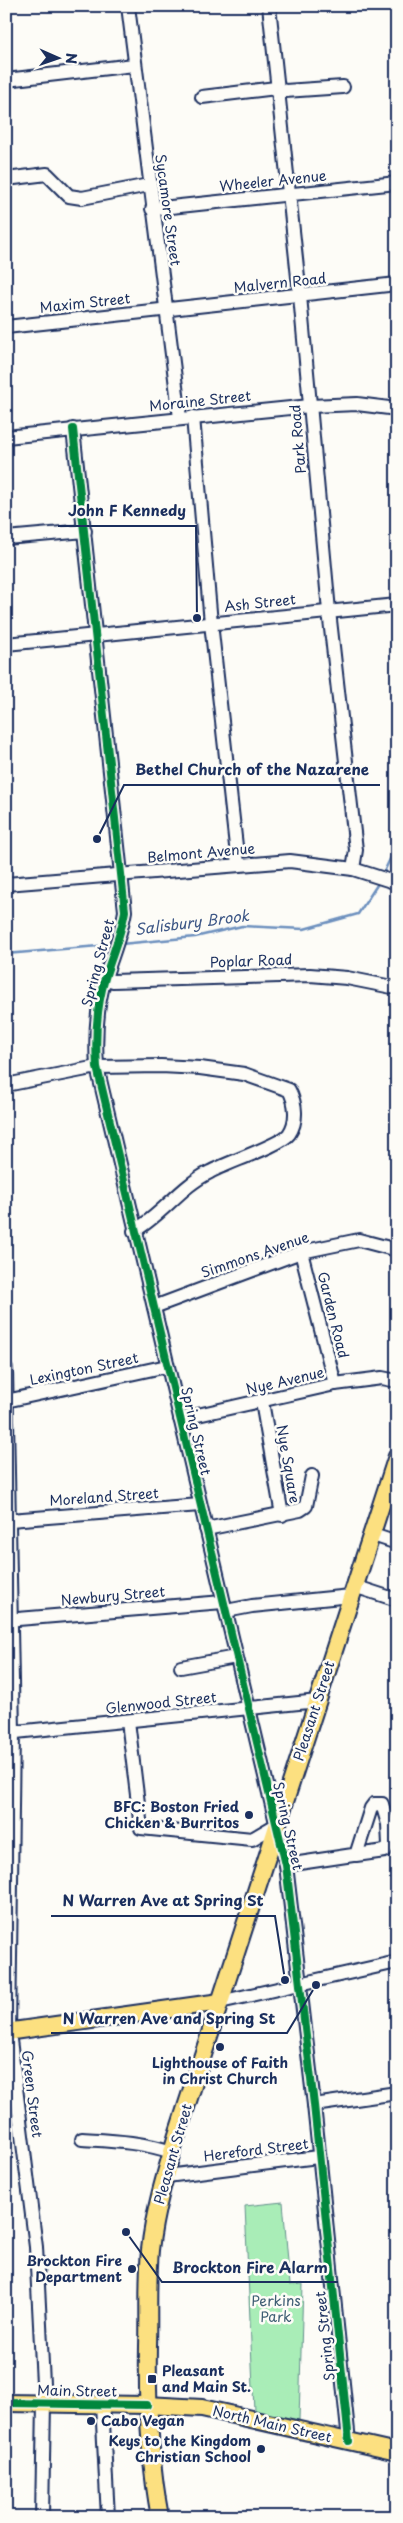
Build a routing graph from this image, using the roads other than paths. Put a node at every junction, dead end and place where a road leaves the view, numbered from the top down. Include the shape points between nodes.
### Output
1 (128, 6) edge
2 (269, 6) edge
3 (134, 65) junction
4 (6, 80) edge
5 (343, 87) dead end
6 (276, 88) junction
7 (202, 98) dead end
8 (6, 179) edge
9 (397, 183) edge
10 (149, 185) junction
11 (288, 195) junction
12 (152, 208) junction
13 (397, 284) edge
14 (300, 296) junction
15 (167, 310) junction
16 (6, 327) edge
17 (310, 406) junction
18 (397, 409) edge
19 (186, 417) junction
20 (73, 429) junction
21 (6, 437) edge
22 (85, 530) junction
23 (6, 538) edge
24 (397, 605) edge
25 (329, 611) junction
26 (211, 623) junction
27 (96, 636) junction
28 (6, 644) edge
29 (238, 864) junction
30 (353, 869) junction
31 (121, 876) junction
32 (386, 879) edge
33 (6, 884) edge
34 (105, 979) junction
35 (397, 988) edge
36 (97, 1066) junction
37 (6, 1085) edge
38 (134, 1231) junction
39 (397, 1250) edge
40 (301, 1252) junction
41 (154, 1306) junction
42 (167, 1366) junction
43 (6, 1368) edge
44 (397, 1382) edge
45 (335, 1384) junction
46 (6, 1401) edge
47 (262, 1402) junction
48 (180, 1419) junction
49 (397, 1457) edge
50 (312, 1476) dead end
51 (200, 1505) junction
52 (282, 1514) junction
53 (10, 1520) junction
54 (206, 1529) junction
55 (370, 1534) junction
56 (397, 1543) edge
57 (352, 1591) junction
58 (397, 1600) edge
59 (224, 1606) junction
60 (8, 1620) edge
61 (236, 1657) junction
62 (181, 1667) dead end
63 (318, 1700) junction
64 (249, 1709) junction
65 (128, 1721) junction
66 (9, 1732) edge
67 (276, 1825) junction
68 (356, 1855) dead end
69 (286, 1864) junction
70 (397, 1962) edge
71 (300, 1985) junction
72 (220, 2002) junction
73 (7, 2032) edge
74 (397, 2093) edge
75 (314, 2105) junction
76 (82, 2139) dead end
77 (172, 2152) junction
78 (318, 2157) junction
79 (167, 2176) junction
80 (6, 2402) edge
81 (44, 2403) junction
82 (102, 2404) junction
83 (147, 2405) junction
84 (349, 2441) junction
85 (397, 2452) edge
86 (42, 2517) edge
87 (108, 2517) edge
88 (160, 2517) edge

1 - 3 street, Sycamore Street
2 - 6 street, Park Road
3 - 4 street
3 - 10 street, Sycamore Street
5 - 6 street via 285,91
6 - 7 street
6 - 11 street, Park Road
8 - 10 street via 47,174 69,196 82,198
9 - 11 street, Wheeler Avenue
10 - 12 street, Sycamore Street
11 - 12 street, Wheeler Avenue
11 - 14 street, Park Road
12 - 15 street, Sycamore Street
13 - 14 street, Malvern Road
14 - 15 street, Malvern Road
14 - 17 street, Park Road
15 - 16 street, Maxim Street
15 - 19 street, Sycamore Street
17 - 18 street, Moraine Street via 357,404
17 - 19 street, Moraine Street
17 - 25 street, Park Road
19 - 20 street, Moraine Street
19 - 26 street, Sycamore Street
20 - 21 street, Moraine Street
20 - 22 street, Spring Street
22 - 23 street
22 - 27 street, Spring Street
24 - 25 street, Ash Street
25 - 26 street, Ash Street
25 - 30 street, Park Road via 356,850
26 - 27 street, Ash Street
26 - 29 street, Sycamore Street
27 - 28 street, Ash Street
27 - 31 street, Spring Street
29 - 30 street, Belmont Avenue via 290,861
29 - 31 street, Belmont Avenue
30 - 32 street, Belmont Avenue
31 - 33 street, Belmont Avenue
31 - 34 street, Spring Street via 125,911
34 - 35 street, Poplar Road via 310,975
34 - 36 street, Spring Street via 96,1021
36 - 37 street
36 - 38 street, Spring Street
36 - 38 street via 193,1067 244,1074 289,1090 296,1103 290,1133 280,1142 208,1172
38 - 41 street, Spring Street
39 - 40 street, Simmons Avenue via 359,1240
40 - 41 street, Simmons Avenue
40 - 45 street, Garden Road
41 - 42 street, Spring Street
42 - 46 street, Lexington Street
42 - 48 street, Spring Street
43 - 46 street, Green Street
44 - 45 street, Nye Avenue via 382,1378
45 - 47 street, Nye Avenue
46 - 53 street, Green Street
47 - 48 street, Nye Avenue
47 - 52 street, Nye Square
48 - 51 street, Spring Street
49 - 55 main road, Pleasant Street
50 - 52 street via 306,1506
51 - 53 street, Moreland Street
51 - 54 street, Spring Street
52 - 54 street, Nye Square
53 - 60 street, Green Street
54 - 59 street, Spring Street
55 - 56 street
55 - 57 main road, Pleasant Street
57 - 58 street
57 - 59 street, Newbury Street via 252,1606
57 - 63 main road, Pleasant Street
59 - 60 street, Newbury Street
59 - 61 street, Spring Street
60 - 66 street, Green Street
61 - 62 street
61 - 64 street, Spring Street
63 - 64 street, Glenwood Street
63 - 67 main road, Pleasant Street
64 - 65 street, Glenwood Street
64 - 67 street, Spring Street
65 - 66 street, Glenwood Street
65 - 67 street via 141,1828 252,1838
66 - 73 street, Green Street
67 - 69 street, Spring Street
67 - 72 main road, Pleasant Street via 274,1842
68 - 69 street
69 - 71 street, Spring Street
70 - 71 street
71 - 72 street
71 - 75 street, Spring Street
72 - 73 main road
72 - 77 main road, Pleasant Street
73 - 81 street, Green Street via 36,2247
74 - 75 street
75 - 78 street, Spring Street
76 - 77 street via 148,2144
77 - 79 main road, Pleasant Street
78 - 79 street, Hereford Street
78 - 84 street, Spring Street
79 - 83 main road, Pleasant Street via 150,2250
80 - 81 main road, Main Street
81 - 82 main road, Main Street
81 - 86 street, Green Street
82 - 83 main road, Main Street
82 - 87 street
83 - 84 main road, North Main Street via 203,2408
83 - 88 main road, Pleasant Street
84 - 85 main road, North Main Street

